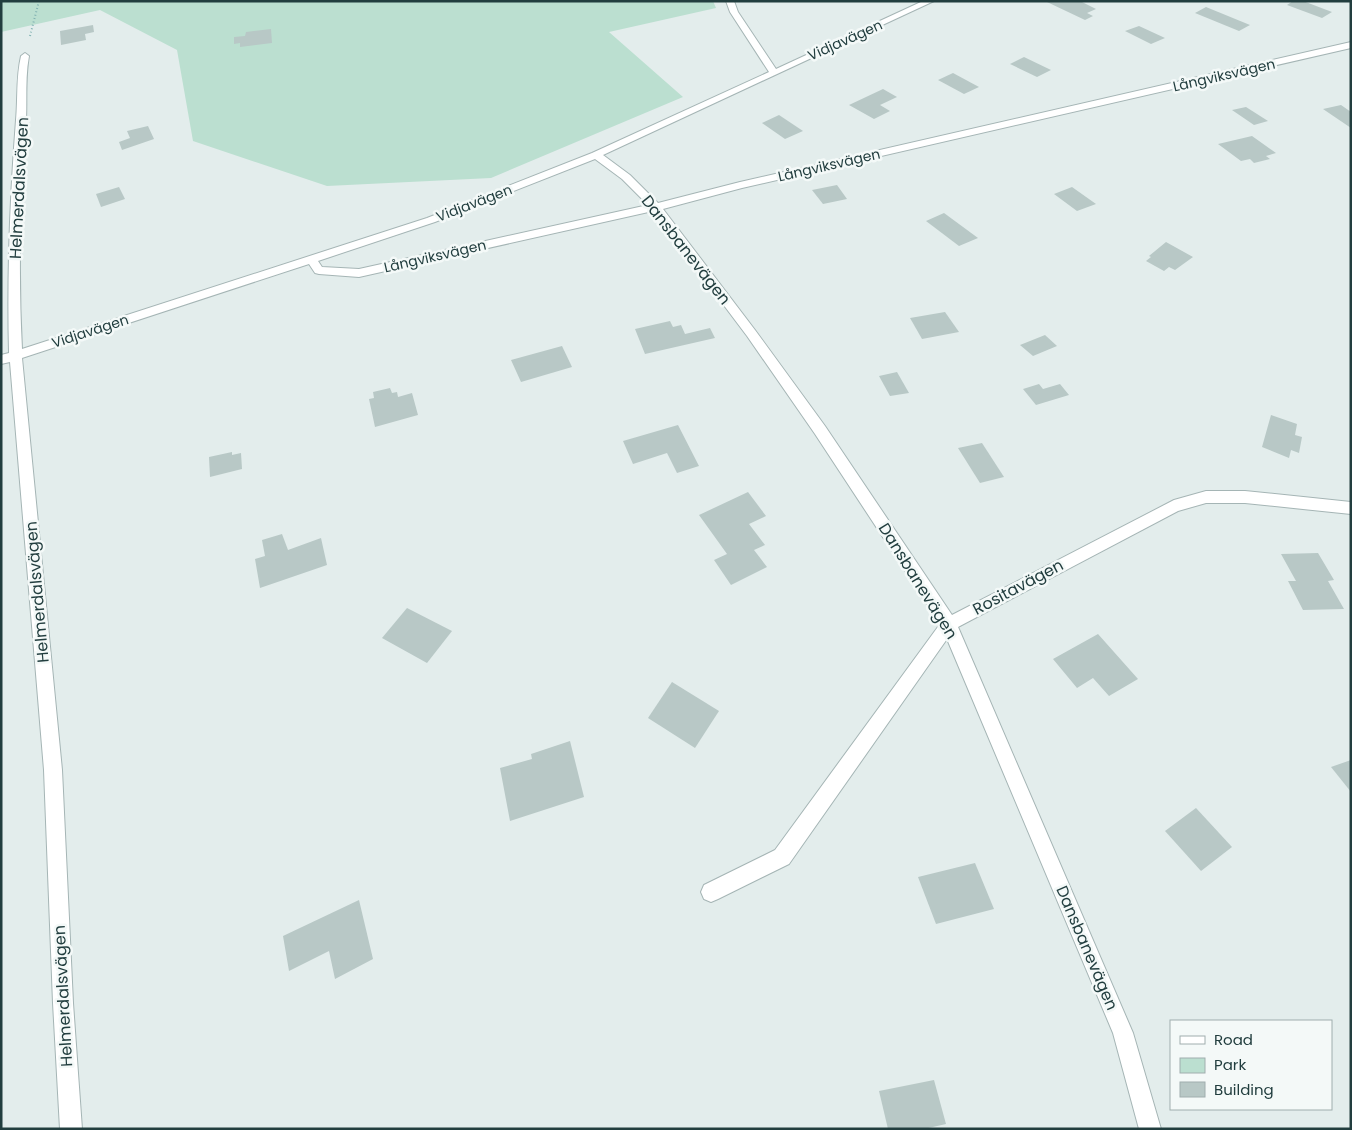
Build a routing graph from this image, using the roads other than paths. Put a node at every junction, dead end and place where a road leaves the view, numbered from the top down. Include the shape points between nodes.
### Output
1 (730, 1) edge
2 (930, 1) edge
3 (1351, 45) edge
4 (25, 56) road end
5 (774, 72) junction
6 (596, 155) junction
7 (656, 207) junction
8 (312, 260) junction
9 (9, 357) edge
10 (1351, 508) edge
11 (949, 624) junction
12 (711, 892) dead end
13 (71, 1129) edge
14 (1150, 1129) edge

1 - 5 street
2 - 5 street, Vidjavägen
3 - 7 street, Långviksvägen
4 - 9 street, Helmerdalsvägen
5 - 6 street, Vidjavägen
6 - 7 street, Dansbanevägen via 626,177
6 - 8 street, Vidjavägen via 431,220
7 - 8 street, Långviksvägen via 359,273 319,270
7 - 11 street, Dansbanevägen via 820,430
8 - 9 street, Vidjavägen
9 - 13 street, Helmerdalsvägen via 53,770
10 - 11 street, Rositavägen via 1245,496 1206,497 1174,506
11 - 12 street, Rositavägen via 782,857
11 - 14 street, Dansbanevägen via 1123,1033

